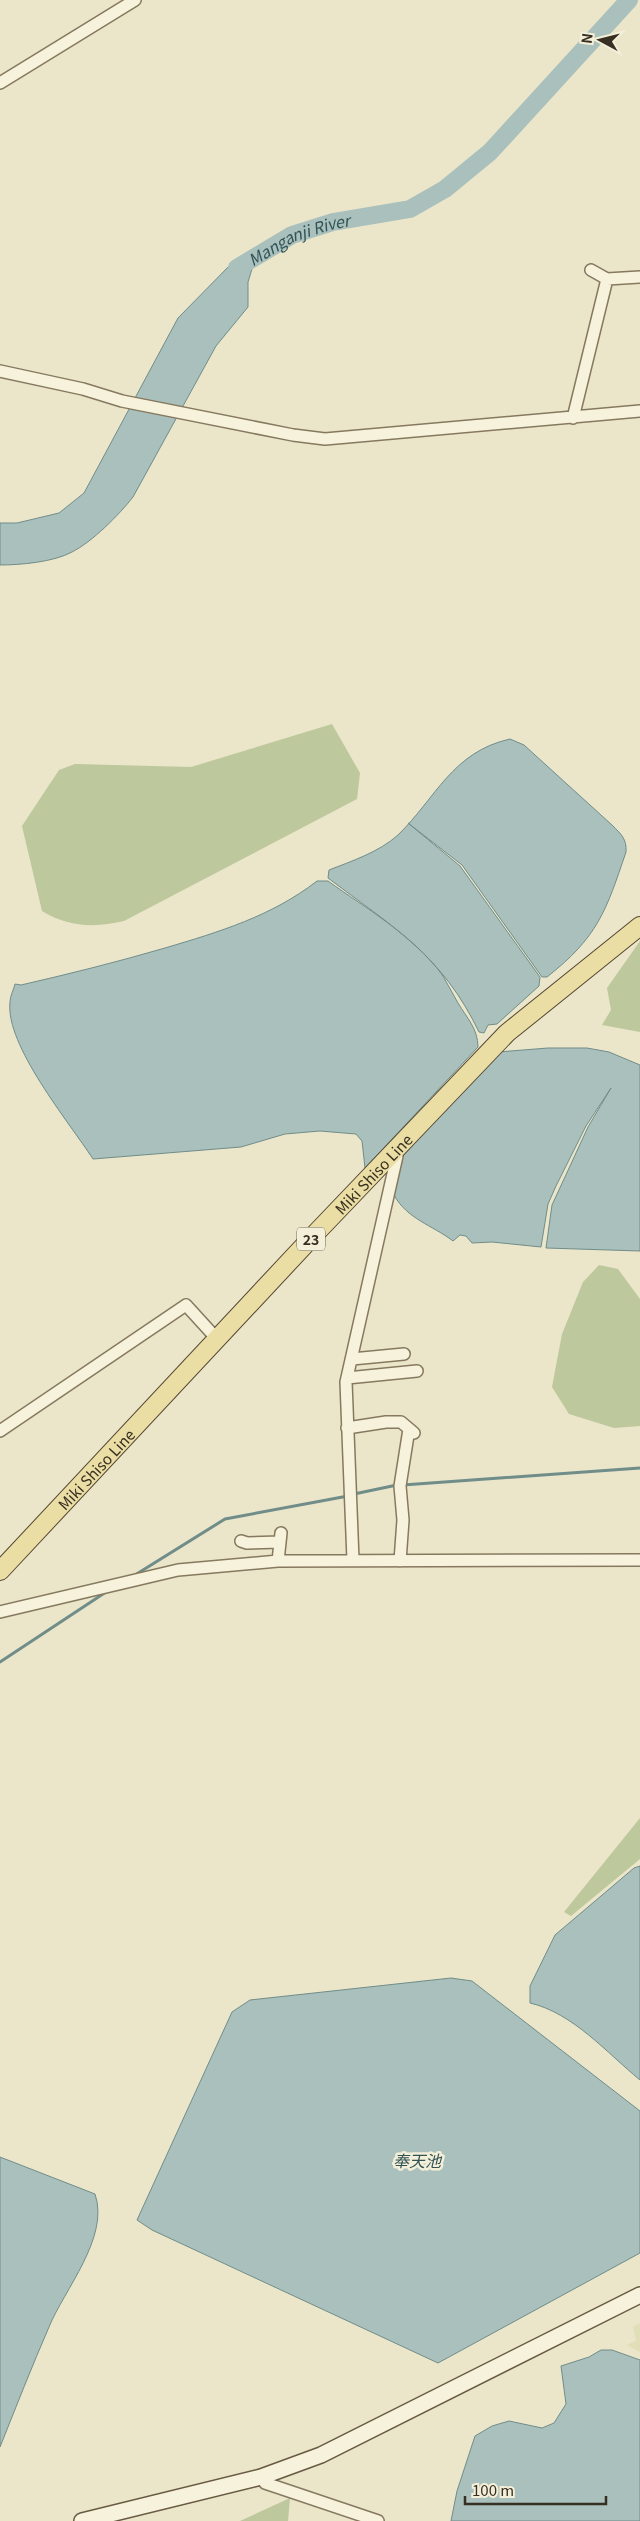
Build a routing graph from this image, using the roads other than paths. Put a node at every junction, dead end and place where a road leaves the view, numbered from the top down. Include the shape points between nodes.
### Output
1 (135, 0) edge
2 (0, 82) edge
3 (591, 270) dead end
4 (640, 277) edge
5 (607, 279) junction
6 (0, 370) edge
7 (640, 411) edge
8 (573, 418) junction
9 (640, 926) edge
10 (396, 1149) junction
11 (217, 1339) junction
12 (404, 1354) dead end
13 (352, 1359) junction
14 (417, 1370) dead end
15 (347, 1378) junction
16 (347, 1428) junction
17 (0, 1431) edge
18 (353, 1560) junction
19 (640, 1560) edge
20 (278, 1561) junction
21 (400, 1561) junction
22 (247, 1564) junction
23 (0, 1571) edge
24 (0, 1612) edge
25 (640, 2295) edge
26 (261, 2477) junction
27 (82, 2521) edge
28 (378, 2521) edge

1 - 2 street
3 - 5 street
4 - 5 street
5 - 8 street
6 - 8 street via 130,402 325,439
7 - 8 street
9 - 10 main road, Miki Shiso Line / 23 via 507,1033
10 - 11 main road, Miki Shiso Line / 23
10 - 13 street
11 - 17 street via 186,1305
11 - 23 main road, Miki Shiso Line / 23
12 - 13 street
13 - 15 street
14 - 15 street
15 - 16 street
16 - 18 street
16 - 21 street via 401,1422 411,1431 400,1486 403,1504
18 - 20 street
18 - 21 street
19 - 21 street
20 - 22 street
20 - 22 street via 281,1538 244,1542
22 - 24 street via 178,1570
25 - 26 street via 321,2455
26 - 27 street
26 - 28 street via 265,2483

